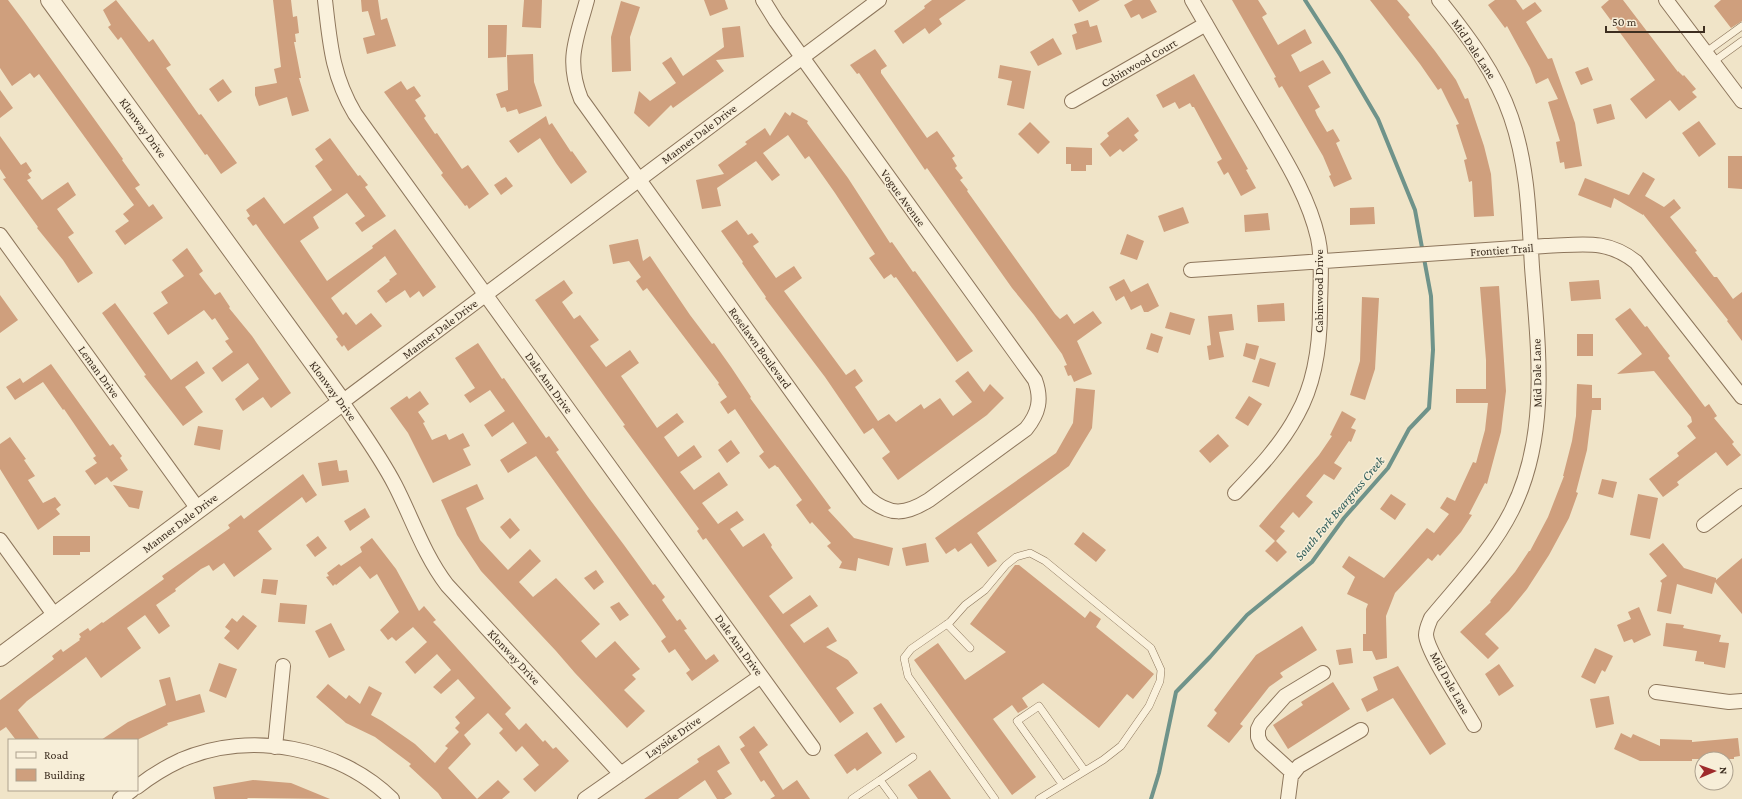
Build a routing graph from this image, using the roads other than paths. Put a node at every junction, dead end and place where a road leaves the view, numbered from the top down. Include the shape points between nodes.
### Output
1 (50, 0) edge
2 (325, 0) edge
3 (587, 0) edge
4 (763, 0) edge
5 (879, 0) edge
6 (1192, 0) edge
7 (1439, 0) edge
8 (1666, 0) edge
9 (1206, 24) junction
10 (1742, 26) edge
11 (1742, 40) edge
12 (802, 57) junction
13 (1709, 57) junction
14 (1072, 101) dead end
15 (1742, 101) edge
16 (638, 180) junction
17 (0, 235) edge
18 (1532, 248) junction
19 (1320, 262) junction
20 (1192, 270) dead end
21 (485, 295) junction
22 (1040, 397) joint
23 (1742, 397) edge
24 (342, 402) junction
25 (1235, 493) dead end
26 (1742, 496) edge
27 (198, 509) junction
28 (1704, 525) dead end
29 (0, 540) edge
30 (55, 616) junction
31 (947, 624) junction
32 (970, 648) dead end
33 (0, 657) edge
34 (283, 666) dead end
35 (1323, 674) dead end
36 (761, 676) junction
37 (1656, 692) dead end
38 (1742, 701) edge
39 (1474, 725) dead end
40 (1361, 730) dead end
41 (275, 747) junction
42 (813, 748) dead end
43 (913, 757) dead end
44 (1085, 770) junction
45 (1293, 772) junction
46 (621, 774) junction
47 (880, 780) junction
48 (1062, 784) junction
49 (138, 786) edge
50 (131, 791) edge
51 (120, 799) edge
52 (392, 799) edge
53 (585, 799) edge
54 (852, 799) edge
55 (894, 799) edge
56 (995, 799) edge
57 (1039, 799) edge
58 (1288, 799) edge

1 - 24 street, Klonway Drive
2 - 21 street, Dale Ann Drive via 334,66 346,98
3 - 16 street, Roselawn Boulevard via 574,45 573,69 576,88 591,115
4 - 12 street, Vogue Avenue
5 - 12 street, Manner Dale Drive
6 - 9 street, Cabinwood Drive
7 - 18 street, Mid Dale Lane via 1485,63 1512,118 1525,173
8 - 13 street
9 - 14 street, Cabinwood Court
9 - 19 street, Cabinwood Drive via 1301,190 1317,236
10 - 13 lane
11 - 13 lane
12 - 16 street, Manner Dale Drive
12 - 22 street, Vogue Avenue via 1035,380
13 - 15 street
16 - 21 street, Manner Dale Drive
16 - 22 street, Roselawn Boulevard via 868,498 877,506 907,511 929,500 1026,429 1038,411
17 - 27 street, Leman Drive
18 - 19 street, Frontier Trail
18 - 23 street, Frontier Trail via 1595,245 1610,247 1624,253 1644,271
18 - 39 street, Mid Dale Lane via 1539,402 1535,438 1525,475 1513,509 1493,543 1431,618 1426,635 1436,659
19 - 20 street, Frontier Trail
19 - 25 street, Cabinwood Drive via 1319,347 1307,393 1298,415 1283,439
21 - 24 street, Manner Dale Drive
21 - 36 street, Dale Ann Drive
24 - 27 street, Manner Dale Drive
24 - 46 street, Klonway Drive via 395,484 430,560 447,585
26 - 28 street
27 - 30 street, Manner Dale Drive
29 - 30 street
30 - 33 street, Manner Dale Drive
31 - 32 lane
31 - 44 lane via 965,605 985,590 1006,564 1016,557 1030,553 1045,561 1151,648 1161,670 1160,681 1149,706 1121,746
31 - 56 lane via 911,649 904,658 908,676
34 - 41 street
35 - 45 street via 1285,696 1258,728 1261,744
36 - 42 street, Dale Ann Drive
36 - 46 street, Layside Drive
37 - 38 street via 1729,702
40 - 45 street
41 - 49 street via 230,746 211,750 176,763
41 - 52 street via 308,752 343,765 371,781
43 - 47 lane
44 - 48 lane
44 - 48 lane via 1039,706 1017,721
45 - 58 street via 1289,781
46 - 53 street, Layside Drive
47 - 54 lane
47 - 55 lane
48 - 57 lane
50 - 51 street

